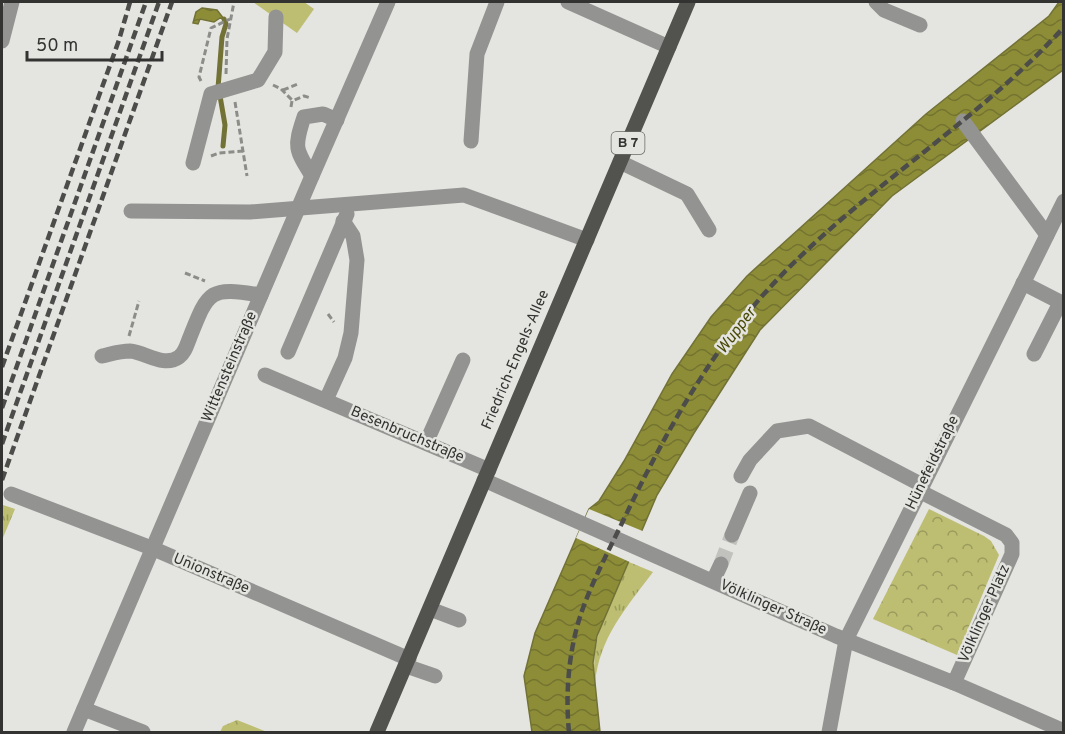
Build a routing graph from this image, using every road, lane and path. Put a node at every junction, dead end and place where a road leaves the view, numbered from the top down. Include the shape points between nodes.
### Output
1 (12, 2) edge
2 (234, 2) edge
3 (388, 2) edge
4 (497, 2) edge
5 (568, 2) edge
6 (688, 2) edge
7 (876, 2) edge
8 (276, 18) dead end
9 (226, 20) junction
10 (920, 25) dead end
11 (2, 41) edge
12 (669, 47) junction
13 (298, 84) dead end
14 (230, 89) junction
15 (211, 94) junction
16 (288, 95) dead end
17 (336, 120) junction
18 (963, 121) dead end
19 (471, 141) dead end
20 (244, 151) junction
21 (620, 162) junction
22 (193, 163) joint
23 (247, 176) dead end
24 (312, 176) junction
25 (1064, 201) edge
26 (350, 206) junction
27 (298, 210) junction
28 (131, 211) dead end
29 (344, 221) junction
30 (709, 230) dead end
31 (1047, 235) junction
32 (587, 240) junction
33 (1023, 283) junction
34 (261, 295) junction
35 (139, 301) dead end
36 (1062, 304) edge
37 (328, 314) dead end
38 (336, 325) dead end
39 (124, 352) junction
40 (288, 352) dead end
41 (1034, 354) dead end
42 (102, 356) dead end
43 (463, 360) dead end
44 (265, 375) dead end
45 (326, 400) junction
46 (426, 443) junction
47 (487, 475) junction
48 (741, 476) dead end
49 (921, 488) junction
50 (750, 493) dead end
51 (11, 494) dead end
52 (732, 535) tunnel mouth
53 (154, 549) junction
54 (721, 564) tunnel mouth
55 (713, 581) junction
56 (430, 609) junction
57 (459, 620) dead end
58 (846, 640) junction
59 (408, 662) junction
60 (435, 676) dead end
61 (954, 683) junction
62 (84, 709) junction
63 (1064, 731) edge
64 (74, 732) edge
65 (143, 732) edge
66 (377, 732) edge
67 (829, 732) edge

1 - 11 street
2 - 9 path
3 - 17 street, Wittensteinstraße
4 - 19 street via 477,54
5 - 12 street
6 - 12 main road, Friedrich-Engels-Allee / B 7
7 - 10 street via 884,10
8 - 14 street via 275,52 258,80
9 - 14 path via 226,77
9 - 15 path via 211,28 199,77
12 - 21 main road, Friedrich-Engels-Allee / B 7
13 - 16 path via 282,89
14 - 15 street
14 - 20 path
15 - 22 street
17 - 24 street, Wittensteinstraße
17 - 24 street via 323,114 304,117 297,152
18 - 31 street
20 - 22 path via 219,153
20 - 23 path
21 - 30 street via 687,194
21 - 32 main road, Friedrich-Engels-Allee / B 7
24 - 27 street, Wittensteinstraße
25 - 31 street, Hünefeldstraße
26 - 27 street
26 - 29 street
26 - 32 street via 464,195
27 - 28 street
27 - 34 street, Wittensteinstraße
29 - 40 street
29 - 45 street via 353,236 357,260 351,333 345,358
31 - 33 street, Hünefeldstraße
32 - 47 main road, Friedrich-Engels-Allee / B 7
33 - 36 street
33 - 49 street, Hünefeldstraße
34 - 39 street via 226,290 213,295 201,308 179,357 163,361
34 - 53 street, Wittensteinstraße
35 - 39 path
36 - 41 street
37 - 38 path
39 - 42 street
43 - 46 street
44 - 45 street, Besenbruchstraße
45 - 46 street, Besenbruchstraße
46 - 47 street, Besenbruchstraße
47 - 55 street, Völklinger Straße via 582,523
47 - 56 main road, Friedrich-Engels-Allee / B 7
48 - 49 street via 777,431 809,426
49 - 58 street, Hünefeldstraße
49 - 61 street, Völklinger Platz via 1006,535 1012,543 1012,554
50 - 52 street
51 - 53 street, Unionstraße
53 - 59 street, Unionstraße
53 - 62 street, Wittensteinstraße
54 - 55 street
55 - 58 street, Völklinger Straße
56 - 57 street
56 - 59 main road, Friedrich-Engels-Allee / B 7
58 - 61 street, Völklinger Straße
58 - 67 street, Hünefeldstraße
59 - 60 street, Unionstraße
59 - 66 main road, Friedrich-Engels-Allee / B 7
61 - 63 street, Völklinger Straße
62 - 64 street, Wittensteinstraße
62 - 65 street

